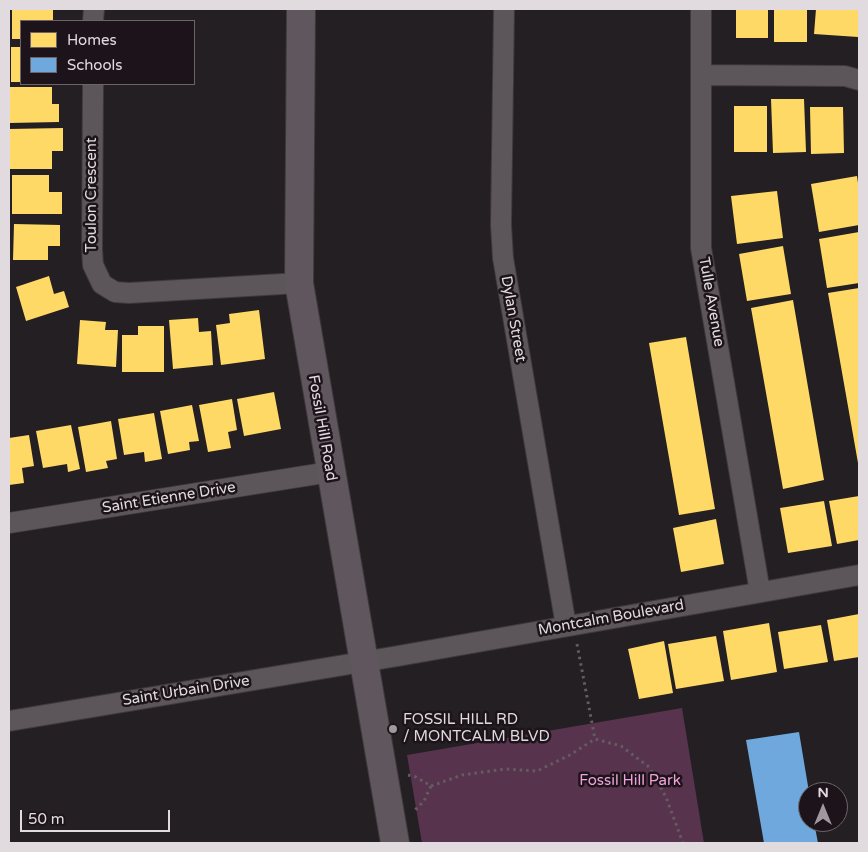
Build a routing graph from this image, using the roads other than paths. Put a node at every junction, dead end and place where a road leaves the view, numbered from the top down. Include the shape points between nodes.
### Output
1 (301, 9) edge
2 (504, 9) edge
3 (701, 9) edge
4 (700, 75) junction
5 (859, 80) edge
6 (93, 85) edge
7 (299, 283) junction
8 (330, 472) junction
9 (9, 523) edge
10 (859, 575) edge
11 (760, 592) junction
12 (566, 626) junction
13 (364, 662) junction
14 (9, 721) edge
15 (395, 843) edge

1 - 7 street, Fossil Hill Road
2 - 12 street, Dylan Street via 503,258
3 - 4 street, Tulle Avenue
4 - 5 street via 845,76
4 - 11 street, Tulle Avenue via 702,248
6 - 7 street, Toulon Crescent via 92,249 93,265 102,284 115,292 129,293
7 - 8 street, Fossil Hill Road
8 - 9 street, Saint Etienne Drive
8 - 13 street, Fossil Hill Road
10 - 11 street, Montcalm Boulevard
11 - 12 street, Montcalm Boulevard
12 - 13 street, Montcalm Boulevard
13 - 14 street, Saint Urbain Drive
13 - 15 street, Fossil Hill Road

